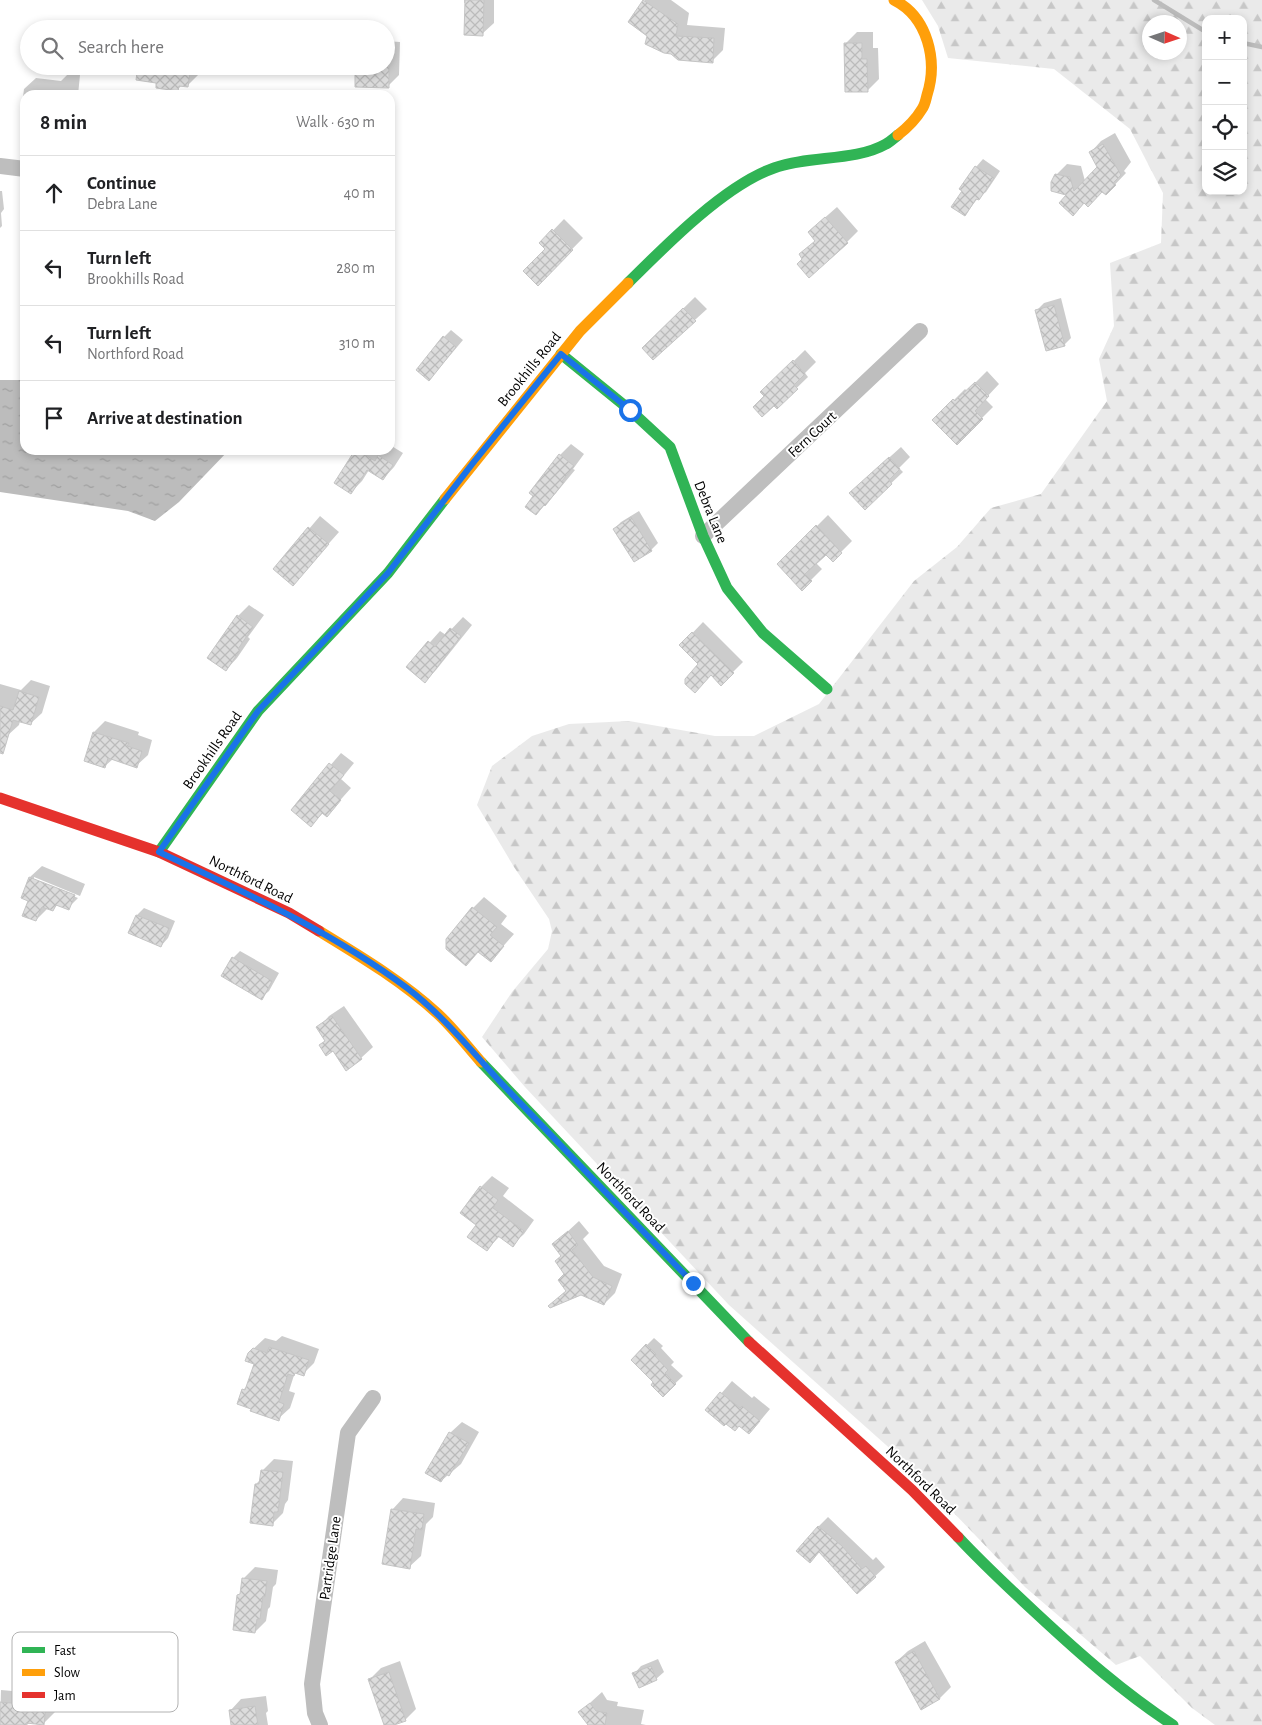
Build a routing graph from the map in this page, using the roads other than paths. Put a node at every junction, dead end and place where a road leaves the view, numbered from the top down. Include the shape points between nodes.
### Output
1 (894, 0) edge
2 (0, 166) edge
3 (20, 168) edge
4 (920, 331) dead end
5 (561, 354) junction
6 (703, 536) junction
7 (827, 689) dead end
8 (0, 798) edge
9 (159, 852) junction
10 (373, 1398) dead end
11 (320, 1725) edge
12 (1173, 1725) edge

1 - 5 street, Brookhills Road via 917,20 928,42 932,62 931,83 923,108 906,130 886,144 862,153 799,161 773,168 724,196 580,331
2 - 3 street
4 - 6 street, Fern Court
5 - 6 street, Debra Lane via 670,447
5 - 9 street, Brookhills Road via 388,573 258,711
6 - 7 street, Debra Lane via 727,588 757,626
8 - 9 street, Northford Road
9 - 12 street, Northford Road via 288,913 368,961 433,1010 756,1349 912,1490 985,1566 1070,1645
10 - 11 street, Partridge Lane via 348,1433 312,1684 314,1713

